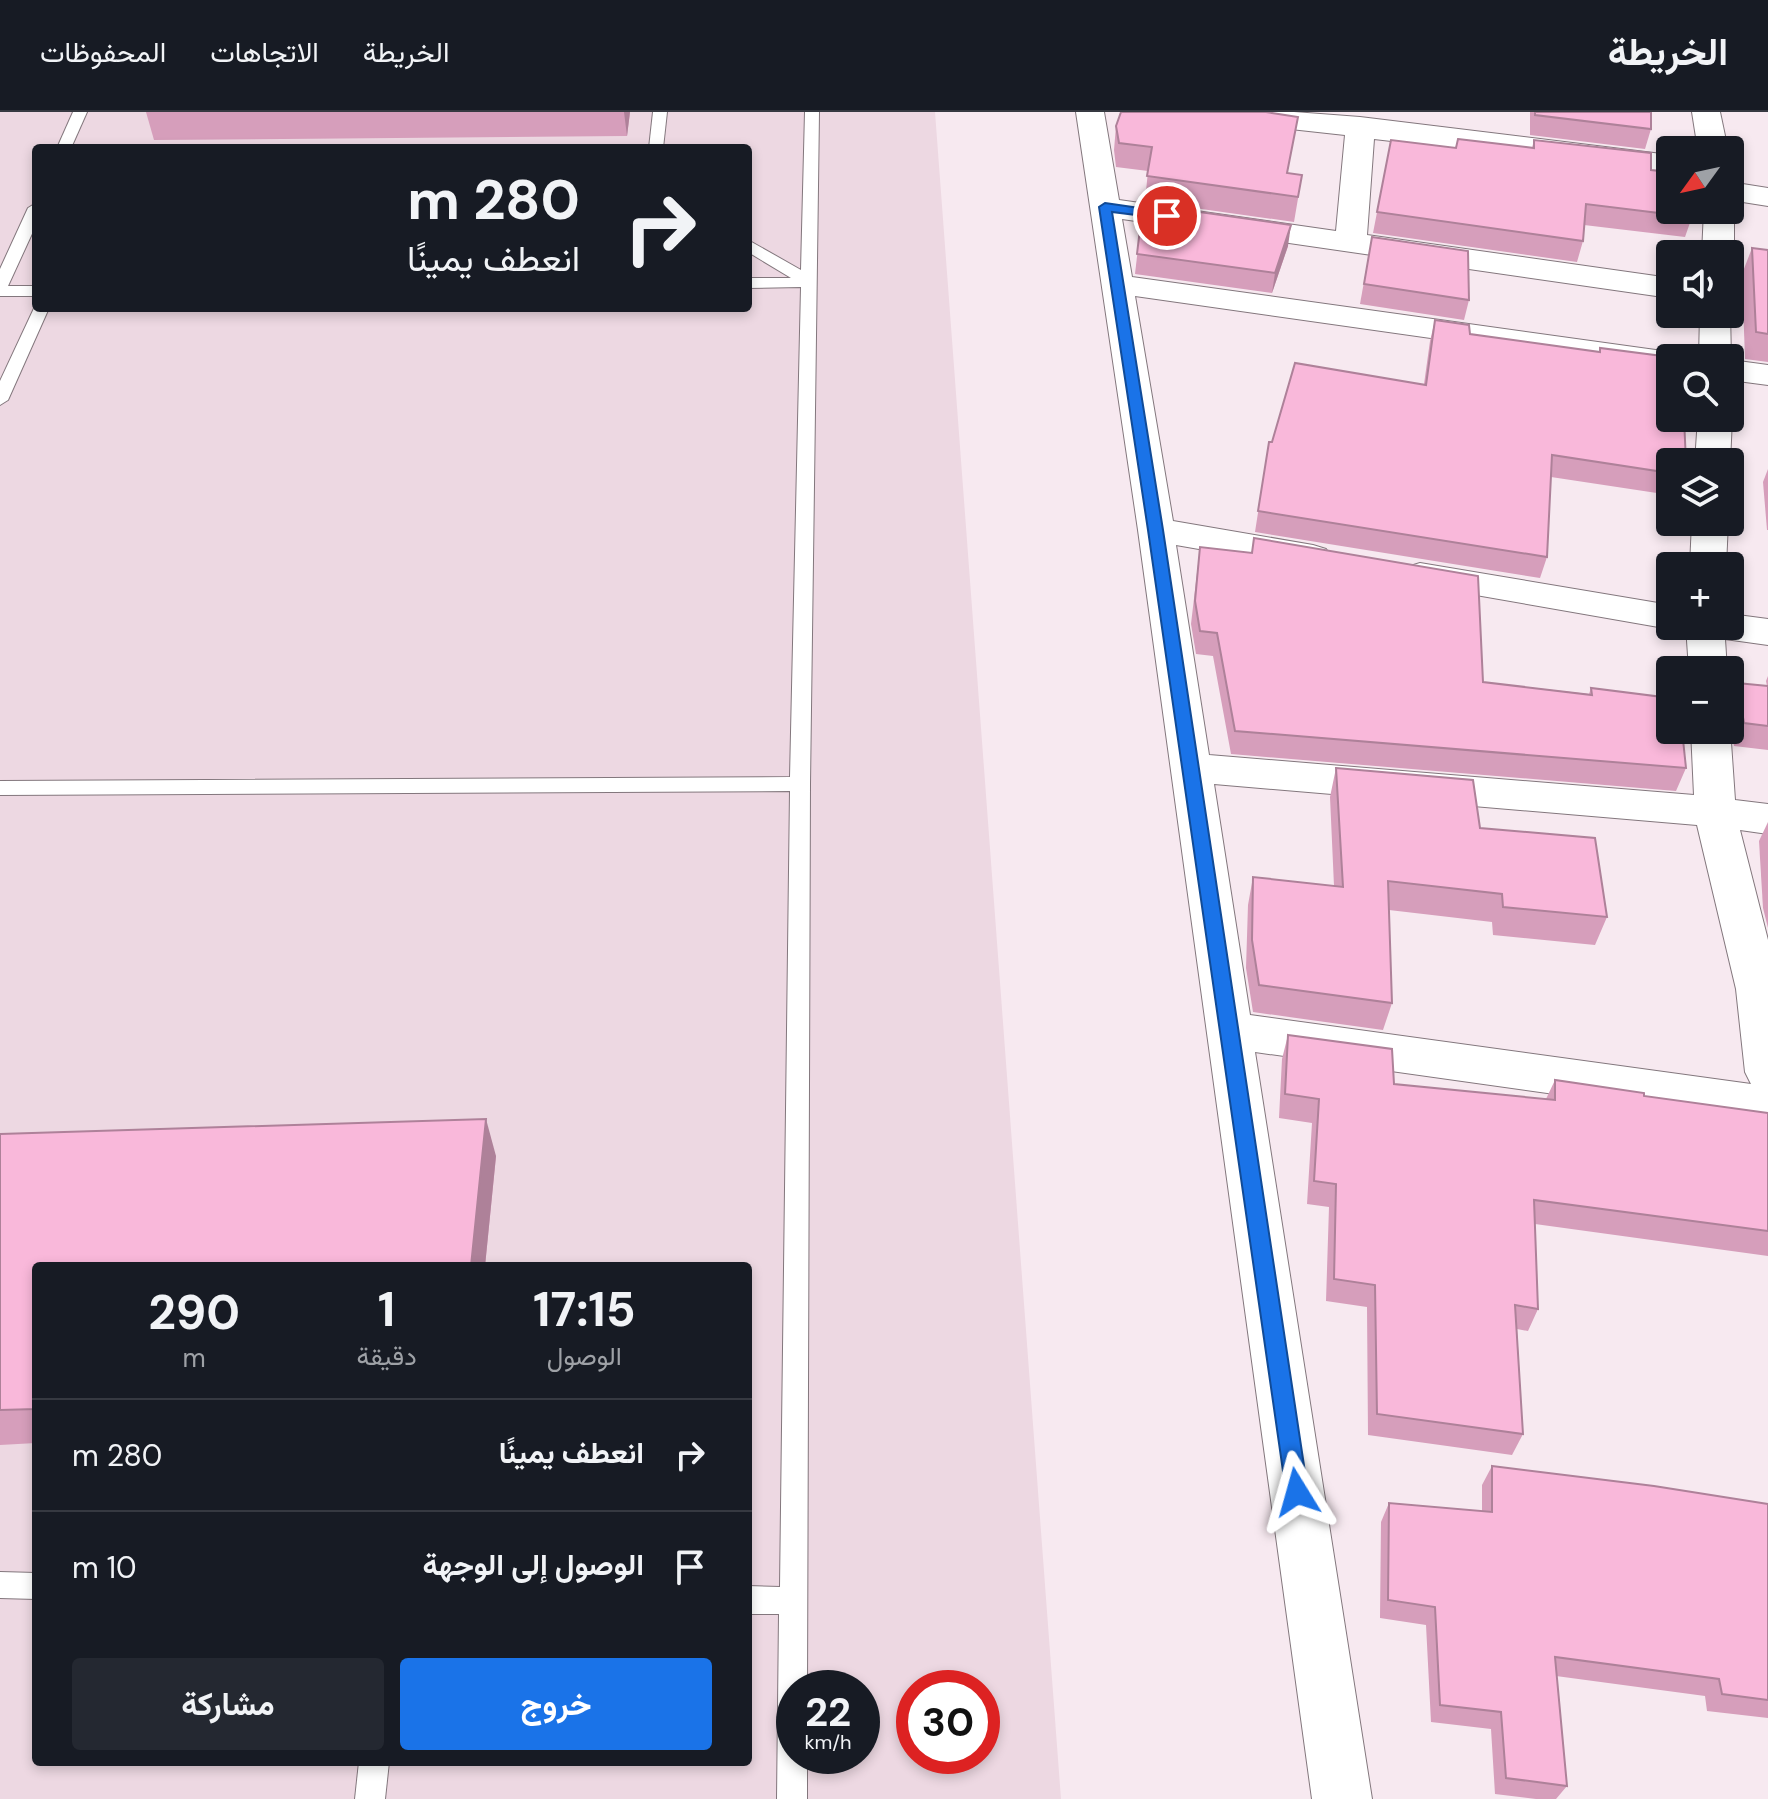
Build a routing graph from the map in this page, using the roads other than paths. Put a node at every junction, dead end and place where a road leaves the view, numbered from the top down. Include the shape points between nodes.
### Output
1 (80, 112) edge
2 (660, 112) edge
3 (812, 112) edge
4 (1090, 112) edge
5 (1219, 112) edge
6 (1706, 112) edge
7 (1452, 125) edge
8 (1360, 126) junction
9 (1710, 136) edge
10 (66, 144) edge
11 (656, 144) edge
12 (1656, 161) edge
13 (1744, 193) edge
14 (1768, 197) edge
15 (1105, 207) junction
16 (32, 217) edge
17 (1351, 242) junction
18 (752, 247) edge
19 (810, 282) junction
20 (752, 283) edge
21 (1117, 284) junction
22 (1656, 286) edge
23 (0, 289) edge
24 (32, 291) edge
25 (39, 312) edge
26 (1656, 360) edge
27 (1744, 372) edge
28 (1768, 375) edge
29 (0, 400) edge
30 (1156, 530) junction
31 (1343, 562) edge
32 (1390, 570) edge
33 (1656, 615) edge
34 (1744, 629) edge
35 (1768, 632) edge
36 (1712, 744) edge
37 (1191, 768) junction
38 (800, 784) junction
39 (0, 788) edge
40 (1715, 812) junction
41 (1768, 819) edge
42 (1229, 1030) junction
43 (1768, 1072) edge
44 (1768, 1105) edge
45 (0, 1585) edge
46 (32, 1586) edge
47 (752, 1600) edge
48 (794, 1601) junction
49 (374, 1766) edge
50 (370, 1799) edge
51 (792, 1799) edge
52 (1342, 1799) edge

1 - 10 lane
2 - 11 lane
3 - 19 lane
4 - 15 street
5 - 8 street
6 - 9 street
7 - 8 street
7 - 12 street
8 - 17 street
13 - 14 street
15 - 17 street
15 - 21 street
16 - 23 lane
17 - 22 street
18 - 19 lane
19 - 20 lane
19 - 38 lane
21 - 26 street
21 - 30 street
23 - 24 lane
25 - 29 lane
27 - 28 street
30 - 31 street
30 - 37 street
32 - 33 street
34 - 35 street
36 - 40 street
37 - 40 street
37 - 42 street
38 - 39 lane
38 - 48 lane
40 - 41 street
40 - 43 street via 1758,989
42 - 44 street
42 - 52 street
45 - 46 lane
47 - 48 lane
48 - 51 lane
49 - 50 lane

